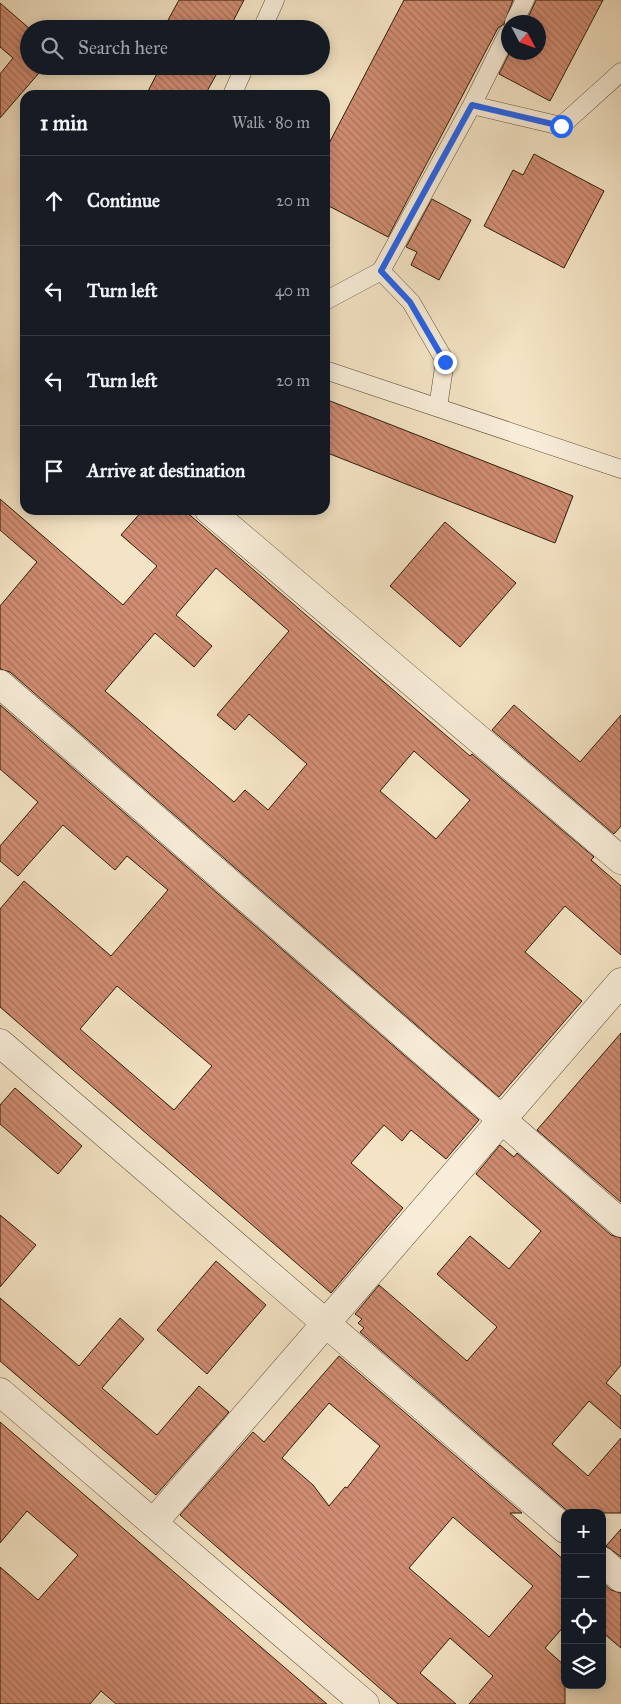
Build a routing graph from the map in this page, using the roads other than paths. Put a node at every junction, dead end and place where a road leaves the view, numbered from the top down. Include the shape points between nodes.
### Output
1 (275, 0) edge
2 (525, 0) edge
3 (518, 15) edge
4 (266, 20) edge
5 (501, 47) edge
6 (621, 72) edge
7 (241, 75) edge
8 (234, 90) edge
9 (472, 105) junction
10 (381, 271) junction
11 (330, 298) edge
12 (330, 372) edge
13 (438, 407) junction
14 (621, 469) edge
15 (214, 515) edge
16 (0, 684) edge
17 (619, 854) edge
18 (621, 982) edge
19 (0, 1043) edge
20 (501, 1119) junction
21 (621, 1223) edge
22 (326, 1321) junction
23 (0, 1392) edge
24 (153, 1523) junction
25 (561, 1526) edge
26 (606, 1565) edge
27 (621, 1578) edge
28 (365, 1704) edge

1 - 4 lane
2 - 3 lane
5 - 9 lane
6 - 9 lane via 561,126
7 - 8 lane
9 - 10 lane
10 - 11 lane
10 - 13 lane via 410,302 445,362
12 - 13 lane
13 - 14 lane
15 - 17 street
16 - 20 street
18 - 20 street
19 - 22 street
20 - 21 street
20 - 22 street
22 - 24 street
22 - 25 street
23 - 24 street
24 - 28 street
26 - 27 street

